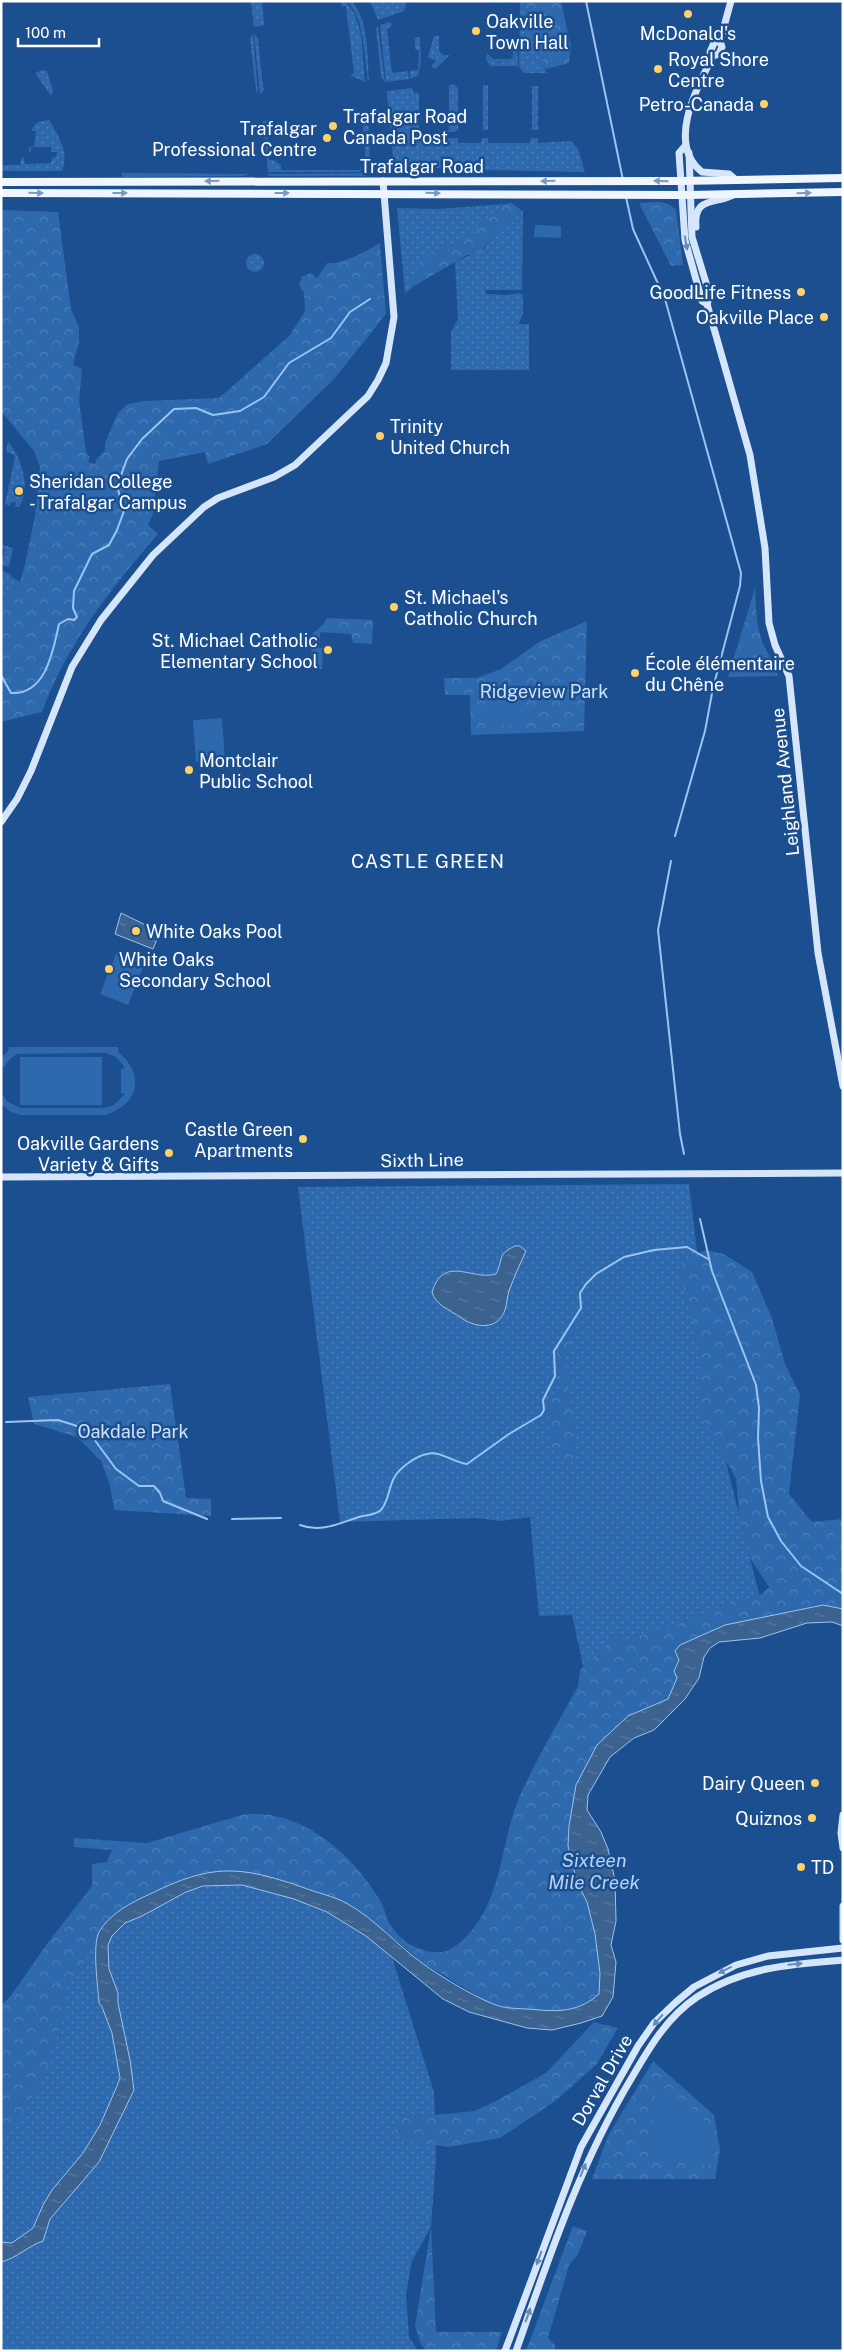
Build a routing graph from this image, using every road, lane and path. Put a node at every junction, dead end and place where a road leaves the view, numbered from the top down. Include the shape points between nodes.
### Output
1 (731, 1) edge
2 (685, 146) junction
3 (689, 153) junction
4 (843, 178) edge
5 (736, 180) junction
6 (383, 181) junction
7 (680, 181) junction
8 (689, 181) junction
9 (1, 182) edge
10 (843, 192) edge
11 (1, 193) edge
12 (384, 193) junction
13 (680, 194) junction
14 (690, 194) junction
15 (736, 194) junction
16 (695, 247) junction
17 (707, 304) junction
18 (1, 822) edge
19 (843, 1086) edge
20 (843, 1174) edge
21 (1, 1177) edge
22 (843, 1815) edge
23 (843, 1848) edge
24 (843, 1906) edge
25 (843, 1940) edge
26 (843, 1948) edge
27 (843, 1960) edge
28 (505, 2351) edge
29 (516, 2351) edge

1 - 2 street, Leighland Avenue via 720,41 714,43 710,52 712,56 688,111
2 - 3 street
2 - 7 street, Leighland Avenue via 679,153
3 - 5 street via 702,172 729,174
3 - 8 street, Leighland Avenue
4 - 5 main road, Trafalgar Road
5 - 8 main road, Trafalgar Road
7 -> 6 main road, Trafalgar Road
6 -> 9 main road, Trafalgar Road
6 - 12 street
7 - 8 main road, Trafalgar Road
7 - 13 street, Leighland Avenue
8 - 14 street, Leighland Avenue
15 -> 10 main road, Trafalgar Road
11 -> 12 main road, Trafalgar Road
12 -> 13 main road, Trafalgar Road
12 - 18 street via 394,317 386,363 378,380 368,396 294,465 274,477 218,498 153,555 100,620 72,667 31,771
13 - 14 main road, Trafalgar Road
13 -> 17 street, Leighland Avenue via 689,259 702,301
14 - 15 main road, Trafalgar Road
14 - 16 street, Leighland Avenue
15 - 16 street via 727,199 706,202 697,211
16 - 17 street, Leighland Avenue via 710,296
17 - 19 street, Leighland Avenue via 750,455 765,548 769,623 789,676 820,965
20 - 21 street, Sixth Line
22 - 23 street
24 - 25 street
26 -> 28 street, Dorval Drive via 775,1955 736,1965 694,1988 654,2023 581,2147
29 -> 27 street, Dorval Drive via 564,2215 594,2146 650,2046 669,2021 699,1995 748,1973 778,1966

